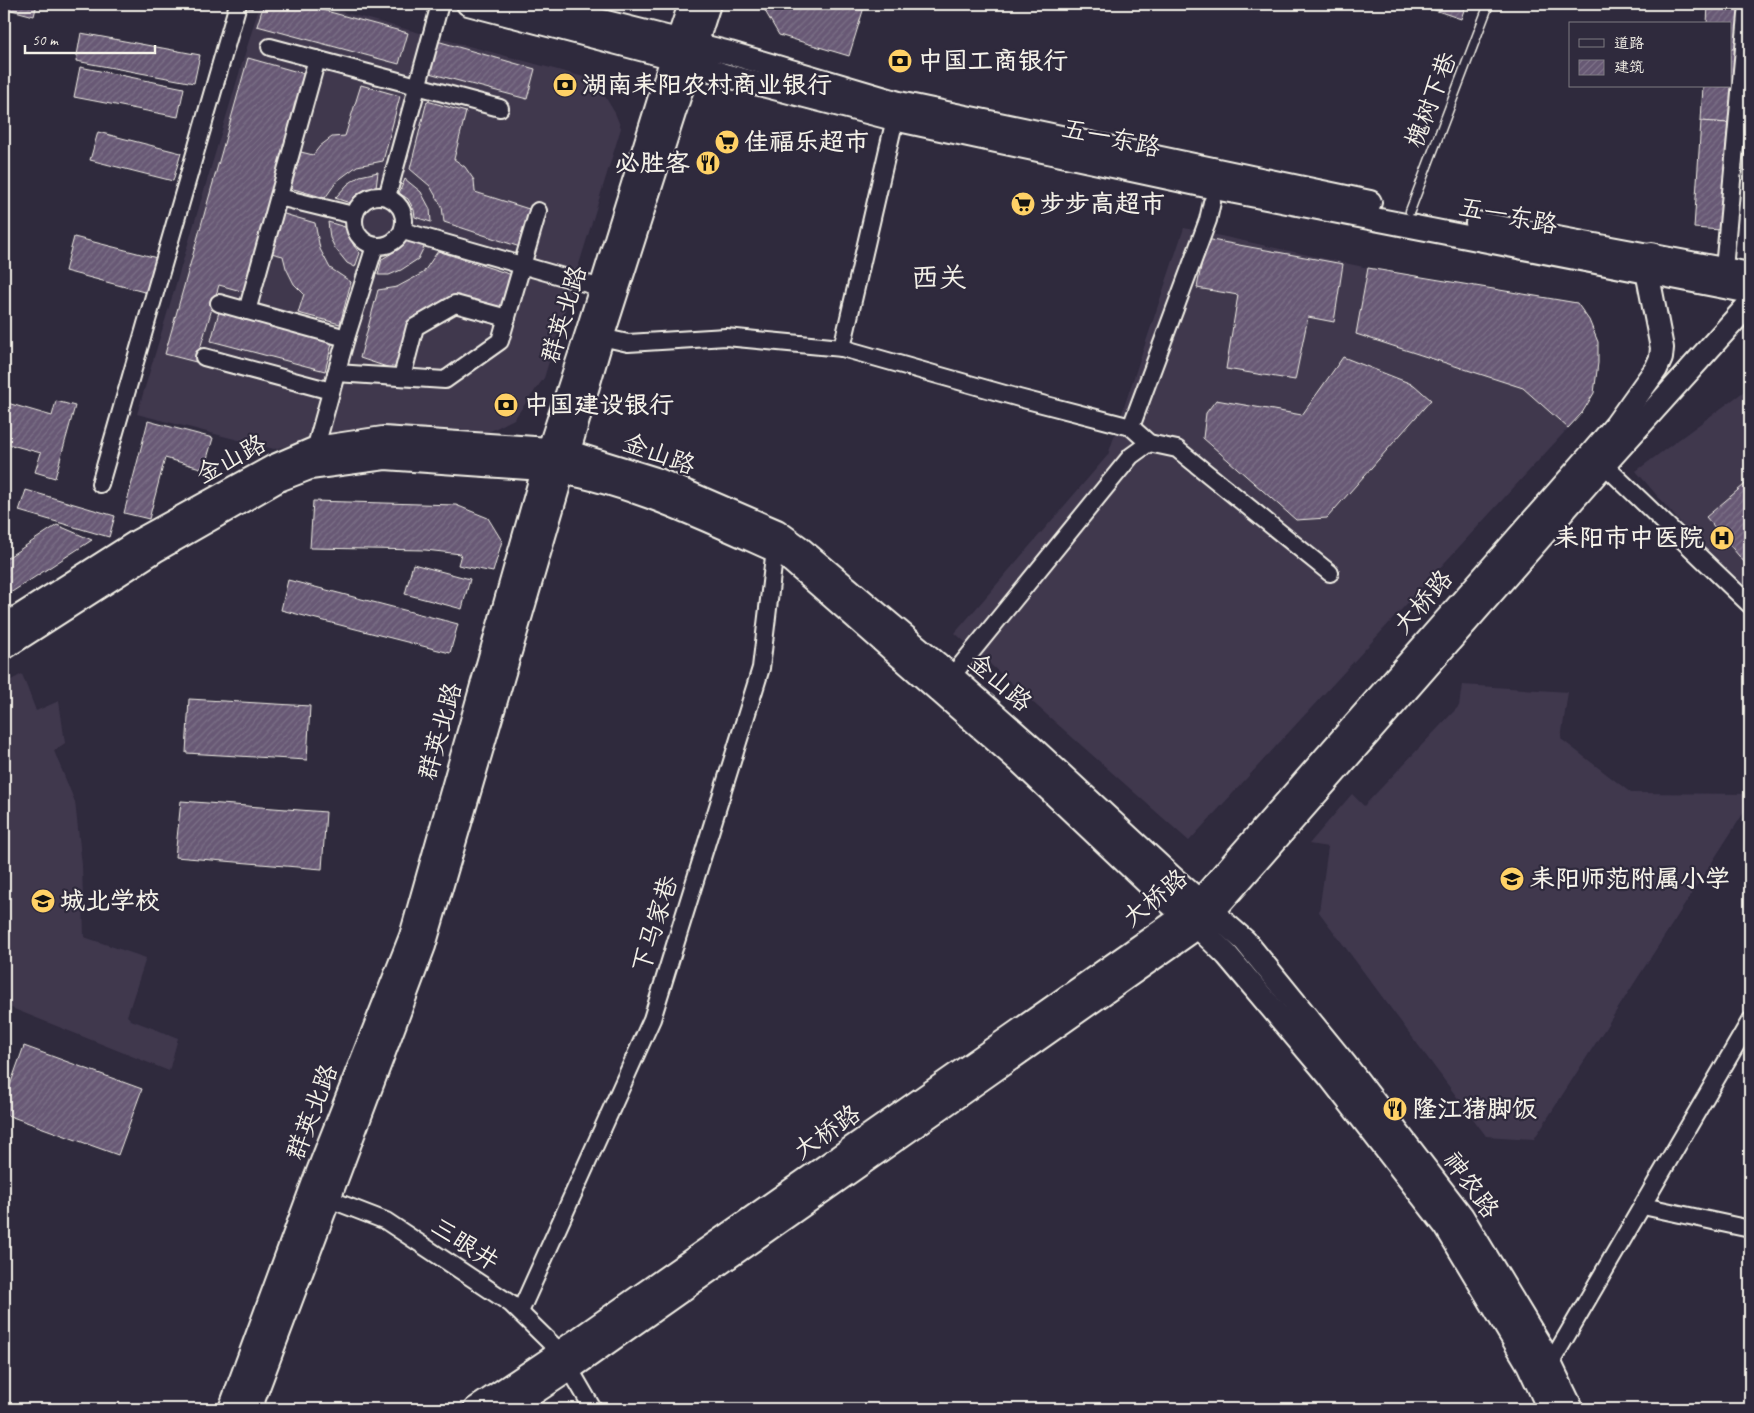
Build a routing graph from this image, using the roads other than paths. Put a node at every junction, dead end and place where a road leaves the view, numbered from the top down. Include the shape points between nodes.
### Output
1 (238, 4) edge
2 (440, 4) edge
3 (468, 4) edge
4 (534, 4) edge
5 (690, 4) edge
6 (709, 4) edge
7 (1489, 4) edge
8 (1748, 4) edge
9 (270, 47) dead end
10 (684, 51) junction
11 (317, 59) junction
12 (417, 86) junction
13 (500, 108) dead end
14 (896, 111) junction
15 (279, 197) junction
16 (386, 197) junction
17 (1212, 202) dead end
18 (538, 211) dead end
19 (1410, 211) junction
20 (354, 215) junction
21 (403, 231) junction
22 (375, 246) junction
23 (1649, 263) junction
24 (523, 265) junction
25 (1724, 269) junction
26 (1750, 274) edge
27 (608, 289) junction
28 (1750, 292) edge
29 (219, 303) dead end
30 (1750, 303) edge
31 (248, 311) junction
32 (507, 318) junction
33 (595, 335) junction
34 (346, 338) junction
35 (842, 348) junction
36 (204, 357) dead end
37 (336, 373) junction
38 (402, 377) junction
39 (331, 391) junction
40 (1131, 427) junction
41 (1149, 444) junction
42 (313, 458) junction
43 (1598, 459) junction
44 (556, 460) junction
45 (100, 484) dead end
46 (776, 540) junction
47 (1330, 573) dead end
48 (1750, 605) edge
49 (4, 626) edge
50 (4, 648) edge
51 (952, 676) junction
52 (1199, 914) junction
53 (1750, 1021) edge
54 (329, 1199) junction
55 (1643, 1206) junction
56 (1750, 1229) edge
57 (520, 1312) junction
58 (565, 1361) junction
59 (1550, 1363) junction
60 (1538, 1385) junction
61 (230, 1409) edge
62 (250, 1409) edge
63 (476, 1409) edge
64 (510, 1409) edge
65 (593, 1409) edge
66 (1549, 1409) edge
67 (1572, 1409) edge

1 - 45 street
2 - 12 street
3 - 10 street, 五一东路
4 - 10 street, 五一东路
5 - 10 street
6 - 10 street
7 - 19 lane, 槐树下巷
8 - 25 street
9 - 11 street
10 - 14 street, 五一东路 via 724,75
10 - 27 street, 群英北路
11 - 12 street
11 - 15 street
12 - 13 street
12 - 16 street
14 - 19 street, 五一东路
14 - 23 street, 五一东路 via 1220,189
14 - 35 street
15 - 20 street
15 - 31 street
16 - 20 street via 375,195 367,198
16 - 21 street via 399,204 405,220
17 - 40 street
18 - 24 street
19 - 23 street, 五一东路
20 - 22 street via 357,234
21 - 22 street via 393,242
21 - 24 street
22 - 34 street
23 - 25 street, 五一东路
23 - 28 street, 五一东路
23 - 43 street, 大桥路 via 1661,358 1656,370 1616,425
24 - 27 street
24 - 32 street
25 - 26 street, 五一东路
27 - 33 street, 群英北路
29 - 31 street
30 - 43 street, 大桥路
31 - 34 street
32 - 38 street via 500,342 445,380
32 - 38 street via 456,304 415,327
33 - 35 street via 628,343 726,337
33 - 44 street, 群英北路
34 - 37 street
35 - 40 street
36 - 39 street
37 - 38 street
37 - 39 street
39 - 42 street
40 - 41 street
41 - 47 street via 1177,450
41 - 51 street via 1131,456
42 - 44 street, 金山路 via 383,438
42 - 49 street, 金山路 via 274,466 136,542
42 - 50 street, 金山路 via 155,551
43 - 48 street
43 - 52 street, 大桥路
44 - 46 street, 金山路
44 - 54 street, 群英北路 via 424,946
44 - 61 street, 群英北路 via 411,936 315,1179
46 - 51 street, 金山路 via 806,553
46 - 52 street, 金山路 via 790,560 1022,764 1151,886
46 - 57 street, 下马家巷 via 761,668 652,1019
51 - 52 street, 金山路 via 1172,877
52 - 58 street, 大桥路
52 - 59 street, 神农路 via 1245,941 1345,1064 1462,1216
52 - 60 street, 神农路 via 1226,955 1329,1076 1446,1227
53 - 55 street
54 - 57 street, 三眼井 via 386,1221
54 - 62 street, 群英北路
55 - 56 street
55 - 59 street
57 - 58 street, 三眼井
58 - 63 street, 大桥路
58 - 64 street, 大桥路
58 - 65 street, 三眼井
59 - 60 street
59 - 67 street, 神农路
60 - 66 street, 神农路

